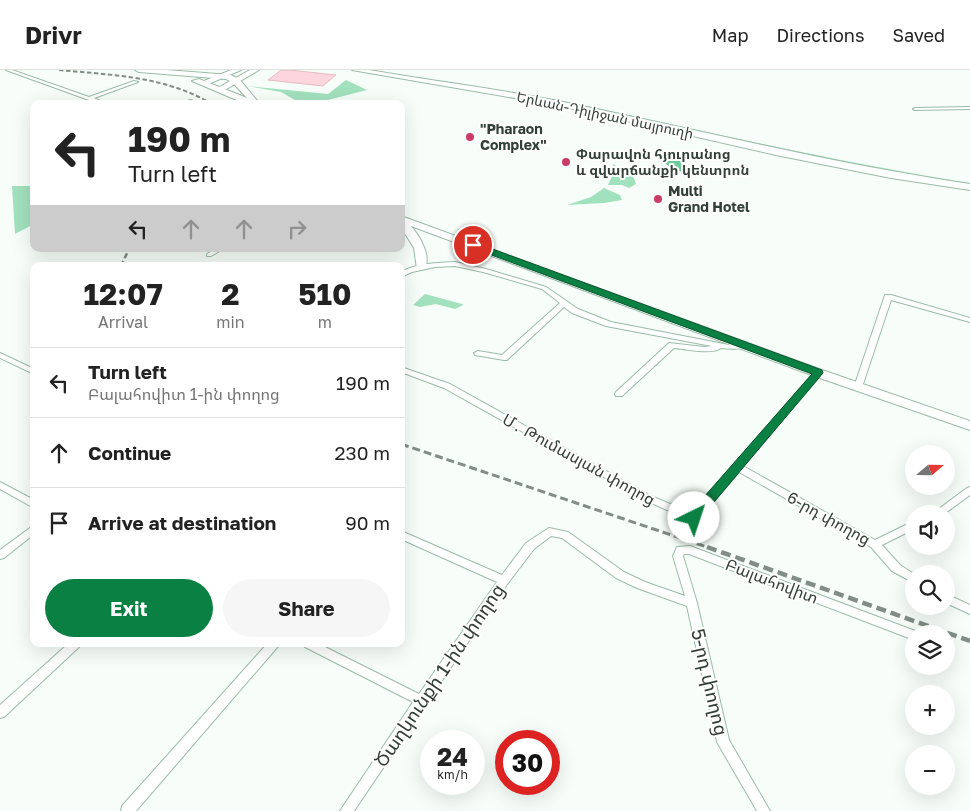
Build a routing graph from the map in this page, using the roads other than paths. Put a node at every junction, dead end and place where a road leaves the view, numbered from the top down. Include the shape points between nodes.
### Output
1 (8, 70) edge
2 (139, 70) edge
3 (236, 70) edge
4 (255, 70) edge
5 (356, 70) edge
6 (392, 70) edge
7 (18, 71) edge
8 (174, 74) junction
9 (221, 76) junction
10 (236, 81) junction
11 (136, 82) dead end
12 (203, 83) junction
13 (220, 89) junction
14 (90, 98) junction
15 (95, 100) edge
16 (243, 100) edge
17 (253, 100) edge
18 (970, 108) edge
19 (914, 109) dead end
20 (970, 182) edge
21 (970, 187) edge
22 (405, 221) edge
23 (405, 225) edge
24 (214, 252) edge
25 (209, 255) dead end
26 (421, 267) junction
27 (405, 273) edge
28 (564, 303) junction
29 (970, 320) edge
30 (745, 345) junction
31 (729, 347) junction
32 (478, 353) dead end
33 (0, 355) edge
34 (30, 370) edge
35 (405, 370) edge
36 (818, 373) junction
37 (858, 387) junction
38 (619, 394) dead end
39 (970, 426) edge
40 (737, 467) junction
41 (0, 485) edge
42 (970, 490) edge
43 (30, 503) edge
44 (949, 505) edge
45 (905, 529) edge
46 (30, 532) edge
47 (405, 537) edge
48 (875, 544) junction
49 (0, 555) edge
50 (905, 574) edge
51 (504, 580) junction
52 (955, 602) edge
53 (692, 603) junction
54 (970, 610) edge
55 (905, 632) edge
56 (72, 647) edge
57 (271, 647) edge
58 (314, 647) edge
59 (422, 701) junction
60 (0, 713) edge
61 (127, 811) edge
62 (346, 811) edge
63 (764, 811) edge

1 - 7 street
2 - 8 main road
3 - 9 main road
4 - 10 main road
5 - 21 main road, Երևան-Դիլիջան մայրուղի via 562,104 776,152
6 - 20 main road, Երևան-Դիլիջան մայրուղի via 566,100 792,149
7 - 14 street
8 - 9 main road
8 - 12 main road
9 - 10 main road
9 - 12 main road
10 - 13 main road
10 - 17 main road
11 - 14 street
12 - 13 main road
13 - 16 main road
14 - 15 street
18 - 19 street
22 - 30 main road
23 - 26 main road via 418,245
24 - 25 street
26 - 27 street
26 - 28 street via 455,264 484,270 544,288
28 - 31 street via 608,324
28 - 32 street via 504,358
29 - 37 street via 888,297
30 - 31 street
30 - 36 main road
31 - 38 street via 704,349 672,345
33 - 34 street
35 - 40 street, Մ․ Թումասյան փողոց via 448,386 648,498 694,518
36 - 37 main road
36 - 40 street, Մ․ Թումասյան փողոց
37 - 39 main road
40 - 48 street, 6-րդ փողոց
41 - 43 street
42 - 44 street
45 - 48 street
46 - 49 street
47 - 51 street
48 - 50 street, 6-րդ փողոց
51 - 53 street, Ծաղկունքի 1-ին փողոց via 535,541 549,532 565,535 620,575
51 - 59 street, Ծաղկունքի 1-ին փողոց
52 - 54 street
53 - 55 street, Բալահովիտ via 678,556 681,550 690,550
53 - 63 street, 5-րդ փողոց via 723,742
56 - 60 street
57 - 61 street
58 - 59 street
59 - 62 street, Ծաղկունքի 1-ին փողոց

